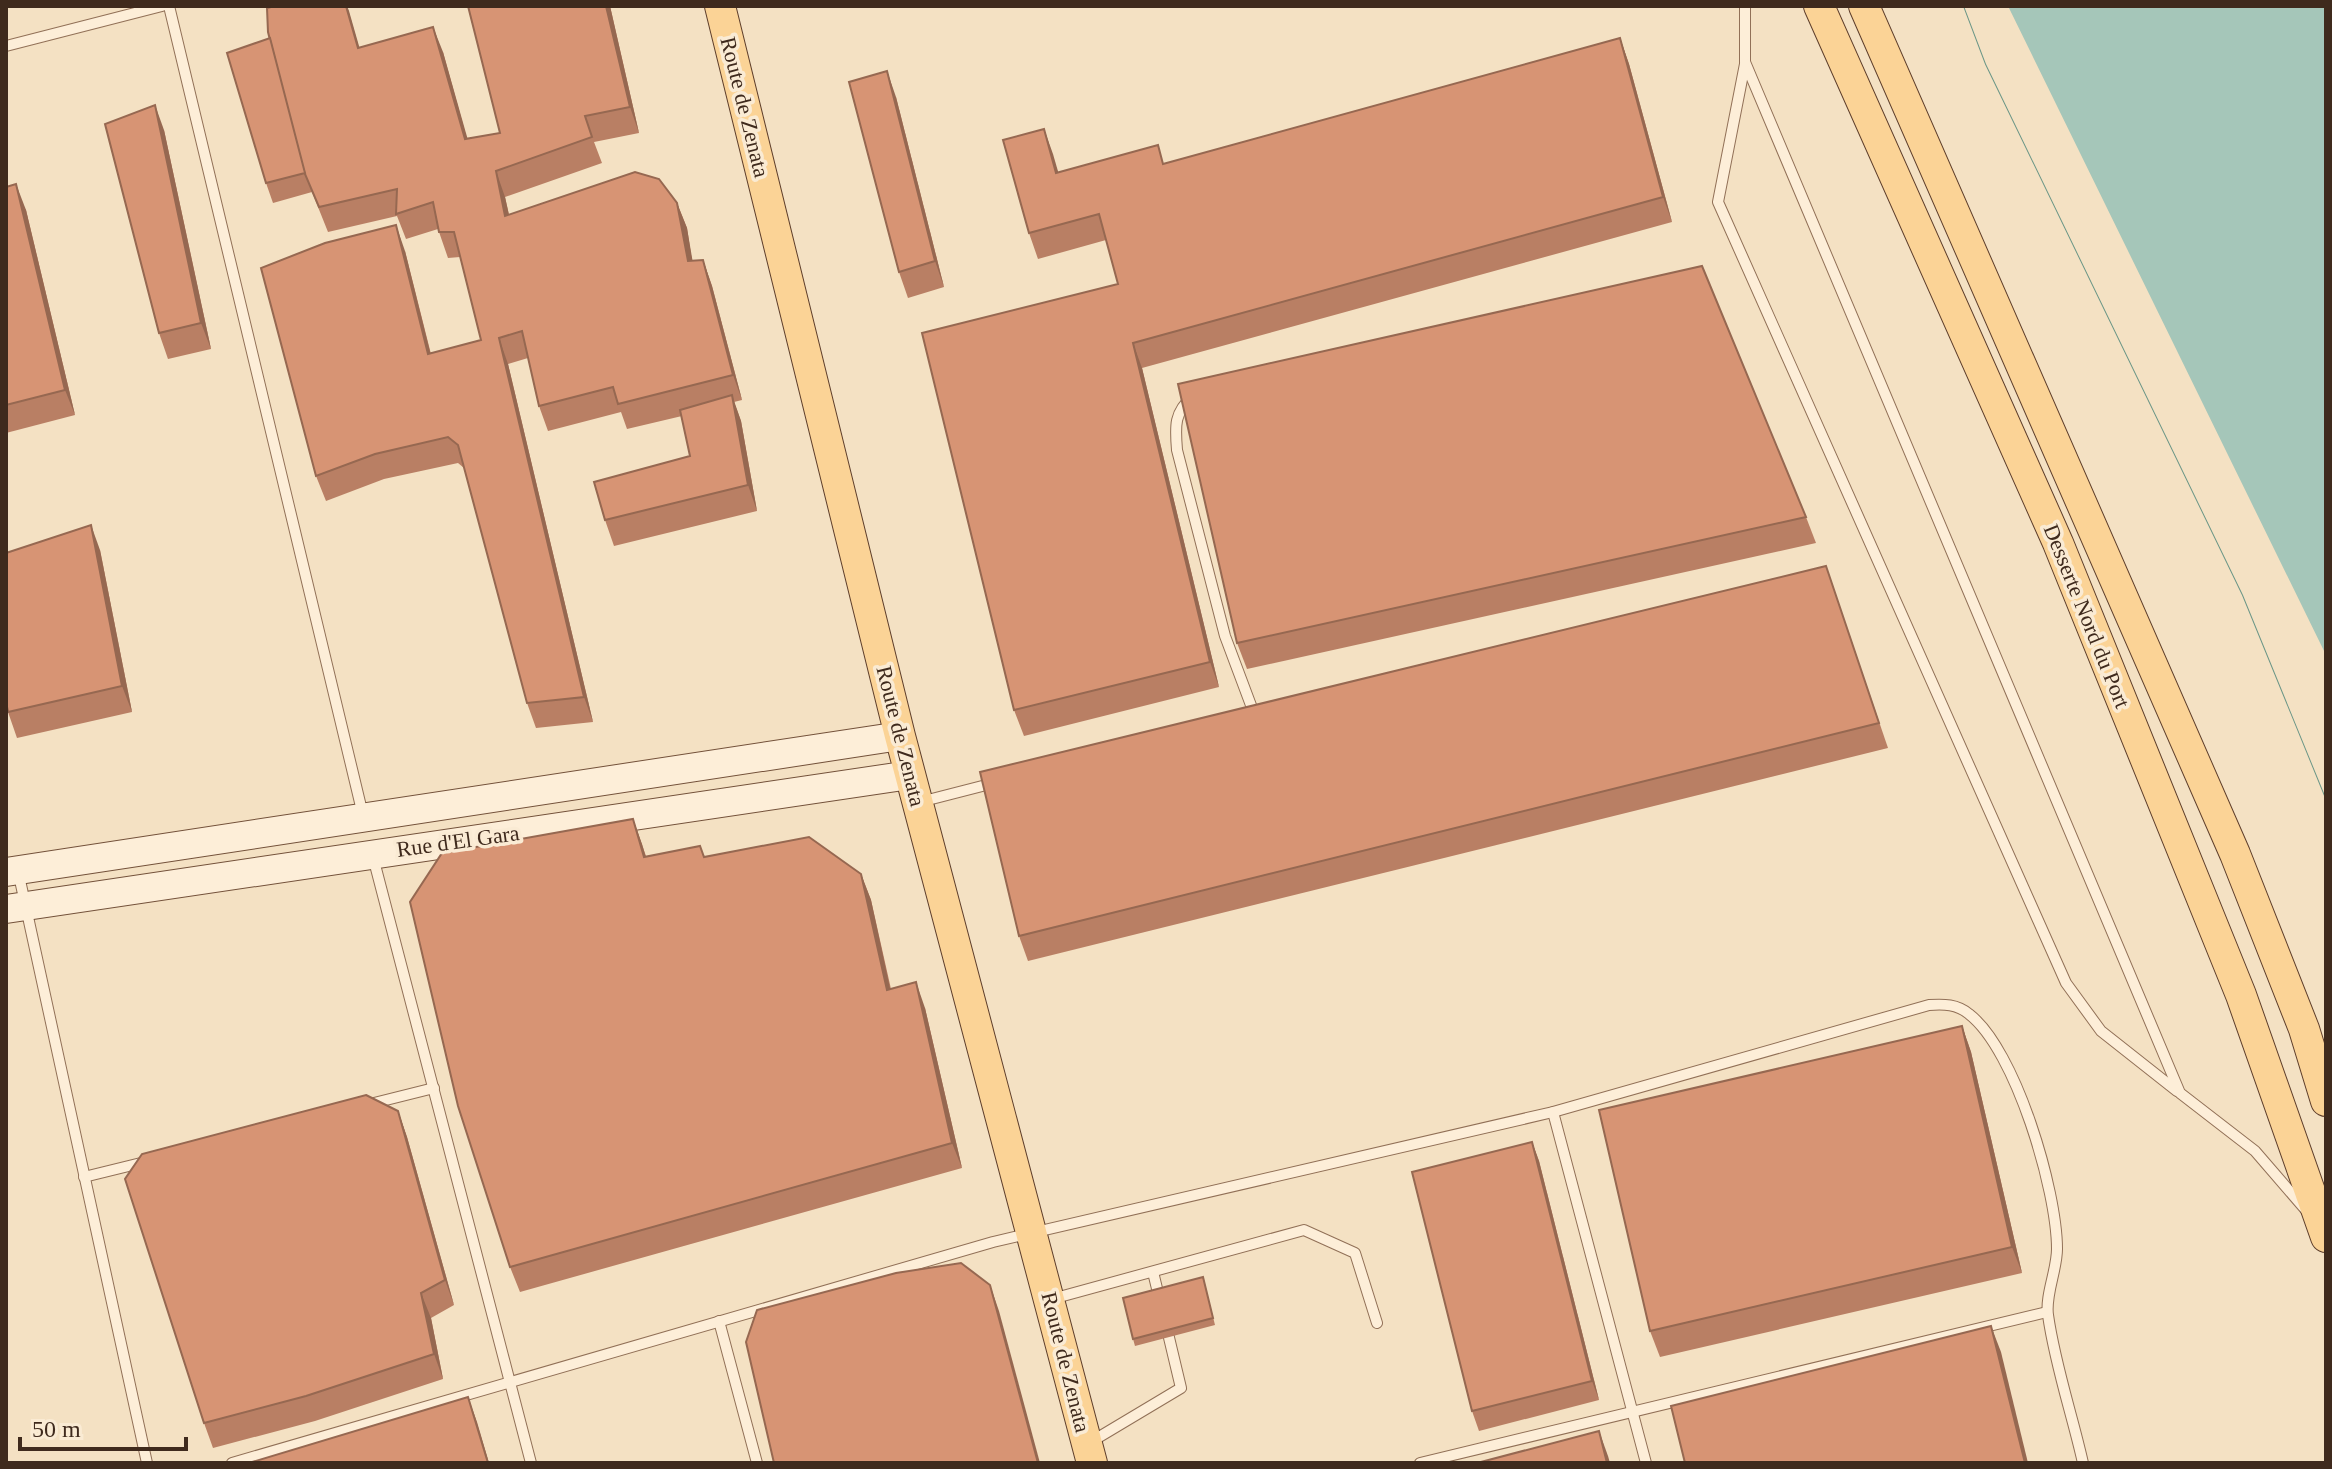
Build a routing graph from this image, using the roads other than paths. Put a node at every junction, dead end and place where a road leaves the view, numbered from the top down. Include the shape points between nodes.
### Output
1 (162, 6) edge
2 (169, 6) edge
3 (720, 6) edge
4 (1745, 6) edge
5 (1819, 6) edge
6 (1864, 6) edge
7 (6, 46) edge
8 (1745, 62) junction
9 (1212, 390) edge
10 (1270, 712) edge
11 (1255, 716) junction
12 (1240, 720) edge
13 (900, 736) junction
14 (1010, 779) edge
15 (914, 789) junction
16 (363, 815) junction
17 (372, 853) junction
18 (12, 871) edge
19 (15, 908) edge
20 (434, 1088) junction
21 (2180, 1093) junction
22 (2326, 1101) edge
23 (358, 1107) edge
24 (1553, 1112) junction
25 (160, 1158) edge
26 (84, 1177) junction
27 (1033, 1233) junction
28 (2325, 1234) edge
29 (1153, 1272) junction
30 (1050, 1299) junction
31 (2047, 1312) junction
32 (719, 1321) junction
33 (1377, 1323) dead end
34 (510, 1381) junction
35 (1631, 1411) junction
36 (1089, 1454) edge
37 (147, 1463) edge
38 (232, 1463) edge
39 (531, 1463) edge
40 (757, 1463) edge
41 (1420, 1463) edge
42 (1646, 1463) edge
43 (2083, 1463) edge

1 - 7 lane
2 - 16 lane
3 - 13 main road, Route de Zenata
4 - 8 lane
5 - 28 main road, Desserte Nord du Port via 2058,543 2241,995
6 - 22 main road, Desserte Nord du Port via 2235,854 2304,1029
8 - 21 lane
8 - 21 lane via 1718,202 2066,983 2101,1031
9 - 11 lane via 1196,394 1179,408 1177,450 1225,636
10 - 11 lane
11 - 12 lane
13 - 15 main road, Route de Zenata
13 - 16 street, Rue d'El Gara
14 - 15 lane
15 - 17 street, Rue d'El Gara
15 - 27 main road, Route de Zenata
16 - 18 street, Rue d'El Gara
17 - 19 street, Rue d'El Gara
17 - 20 lane
18 - 19 lane
19 - 26 lane
20 - 23 lane
20 - 34 lane
21 - 28 lane via 2255,1151
24 - 27 lane
24 - 31 lane via 1929,1005 1960,1009 1979,1024 1999,1053 2020,1095 2044,1167 2057,1250
24 - 35 lane
25 - 26 lane
26 - 37 lane
27 - 30 main road, Route de Zenata
27 - 32 lane
29 - 30 lane
29 - 33 lane via 1304,1230 1355,1253
29 - 36 lane via 1181,1388
30 - 36 main road, Route de Zenata
31 - 35 lane
31 - 43 lane
32 - 34 lane
32 - 40 lane
34 - 38 lane
34 - 39 lane
35 - 41 lane
35 - 42 lane

